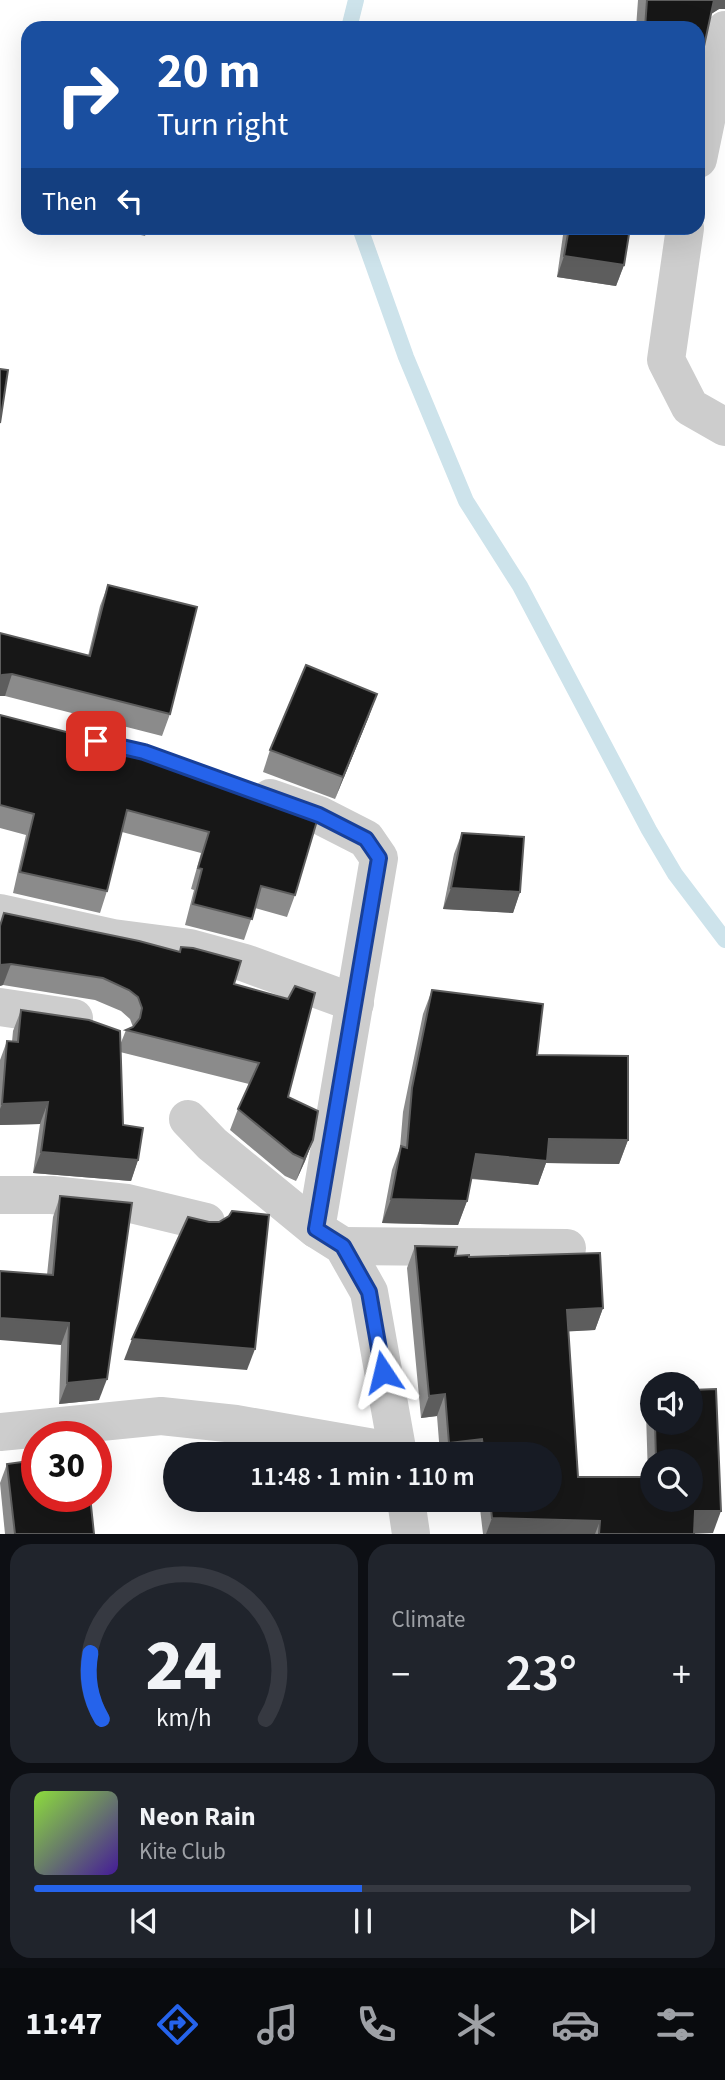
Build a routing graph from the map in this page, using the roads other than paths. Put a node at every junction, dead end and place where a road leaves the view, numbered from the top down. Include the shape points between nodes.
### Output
1 (725, 30) edge
2 (705, 126) edge
3 (684, 235) edge
4 (725, 427) edge
5 (244, 788) edge
6 (0, 913) edge
7 (355, 1003) junction
8 (0, 1007) edge
9 (113, 1031) edge
10 (188, 1119) dead end
11 (0, 1195) edge
12 (206, 1222) edge
13 (329, 1237) junction
14 (567, 1248) dead end
15 (0, 1432) edge
16 (337, 1442) edge
17 (396, 1442) edge
18 (408, 1512) edge
19 (411, 1534) edge

1 - 2 street
3 - 4 street via 666,360 690,407
5 - 7 street via 319,815 366,839 379,858
6 - 7 street via 113,938 190,948
7 - 13 street
8 - 9 street via 87,1020
10 - 13 street via 212,1144
11 - 12 street via 127,1203
13 - 14 street
13 - 17 street via 369,1292
15 - 16 street via 161,1416
18 - 19 street

